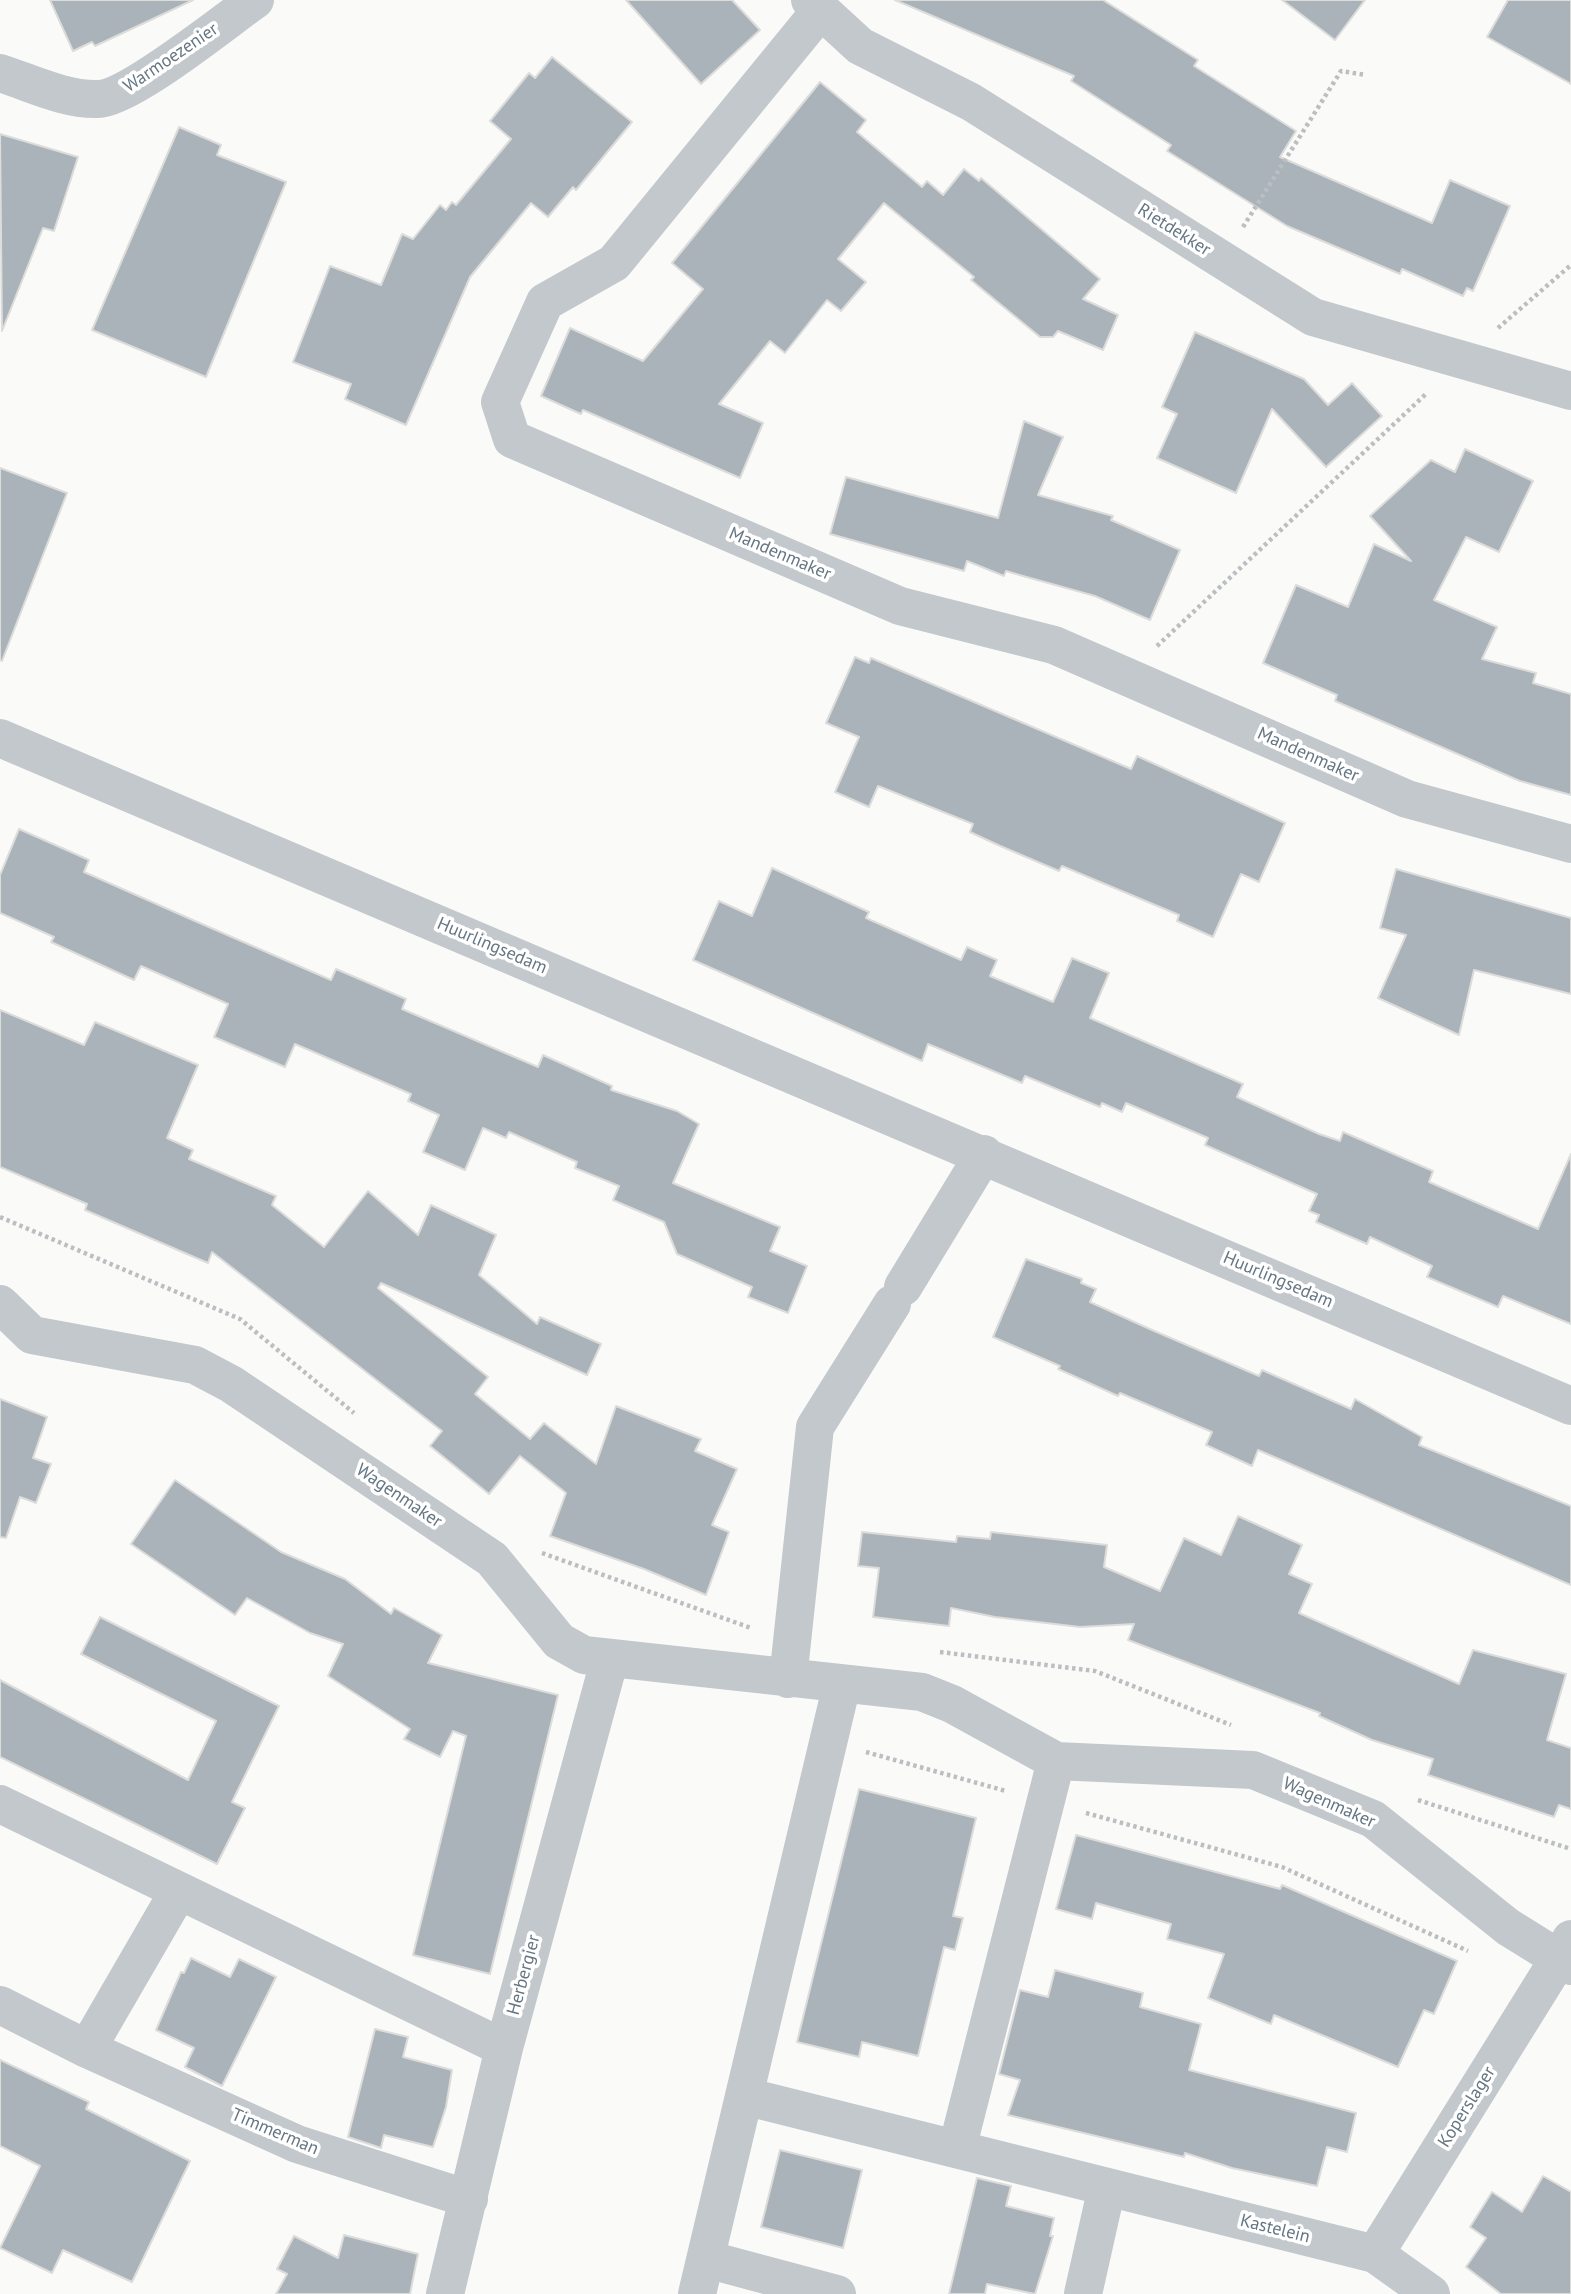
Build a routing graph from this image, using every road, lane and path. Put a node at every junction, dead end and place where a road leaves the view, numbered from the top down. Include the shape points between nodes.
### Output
1 (256, 0) edge
2 (815, 6) edge
3 (0, 73) edge
4 (1366, 75) dead end
5 (1222, 260) junction
6 (1571, 264) edge
7 (1462, 360) junction
8 (1571, 391) edge
9 (1127, 676) junction
10 (0, 738) edge
11 (1571, 844) edge
12 (984, 1154) junction
13 (0, 1304) edge
14 (1571, 1406) edge
15 (930, 1651) dead end
16 (610, 1658) junction
17 (788, 1679) junction
18 (842, 1684) junction
19 (1233, 1726) dead end
20 (828, 1742) junction
21 (1056, 1761) junction
22 (1408, 1797) dead end
23 (1045, 1802) junction
24 (0, 1804) edge
25 (1571, 1849) edge
26 (178, 1892) junction
27 (1567, 1955) edge
28 (1481, 1957) dead end
29 (0, 2005) edge
30 (504, 2048) junction
31 (87, 2049) junction
32 (744, 2096) junction
33 (957, 2149) junction
34 (1107, 2187) junction
35 (469, 2199) junction
36 (1375, 2254) junction
37 (701, 2277) edge
38 (446, 2294) edge
39 (837, 2294) edge
40 (1083, 2294) edge
41 (1431, 2294) edge

1 - 3 street, Warmoezenier via 127,89 101,99 76,98
2 - 5 street, Rietdekker via 860,46 971,102
2 - 9 street, Mandenmaker via 614,263 545,302 500,402 512,439 900,606 1054,645
4 - 5 path via 1341,71
5 - 7 street, Rietdekker via 1314,317
6 - 7 path
7 - 8 street, Rietdekker
7 - 9 path via 1234,570
9 - 11 street, Mandenmaker via 1407,799
10 - 12 street, Huurlingsedam
12 - 14 street, Huurlingsedam
12 - 17 street via 816,1427
13 - 16 street, Wagenmaker via 32,1335 195,1365 231,1384 492,1559 559,1641 584,1655
15 - 19 path via 1095,1671
16 - 17 street, Wagenmaker
16 - 30 street, Herbergier
17 - 18 street, Wagenmaker
18 - 20 street
18 - 21 street, Wagenmaker via 922,1692
20 - 23 path
20 - 32 street
21 - 23 street
21 - 27 street, Wagenmaker via 1253,1770 1373,1819 1508,1927
22 - 25 path
23 - 28 path via 1282,1867
23 - 33 street
24 - 26 street
26 - 30 street
26 - 31 street
27 - 36 street, Koperslager
29 - 31 street, Timmerman
30 - 35 street, Herbergier
31 - 35 street, Timmerman via 297,2144
32 - 33 street, Kastelein
32 - 37 street
33 - 34 street, Kastelein
34 - 36 street, Kastelein
34 - 40 street
35 - 38 street, Herbergier
36 - 41 street, Kastelein
37 - 39 street

